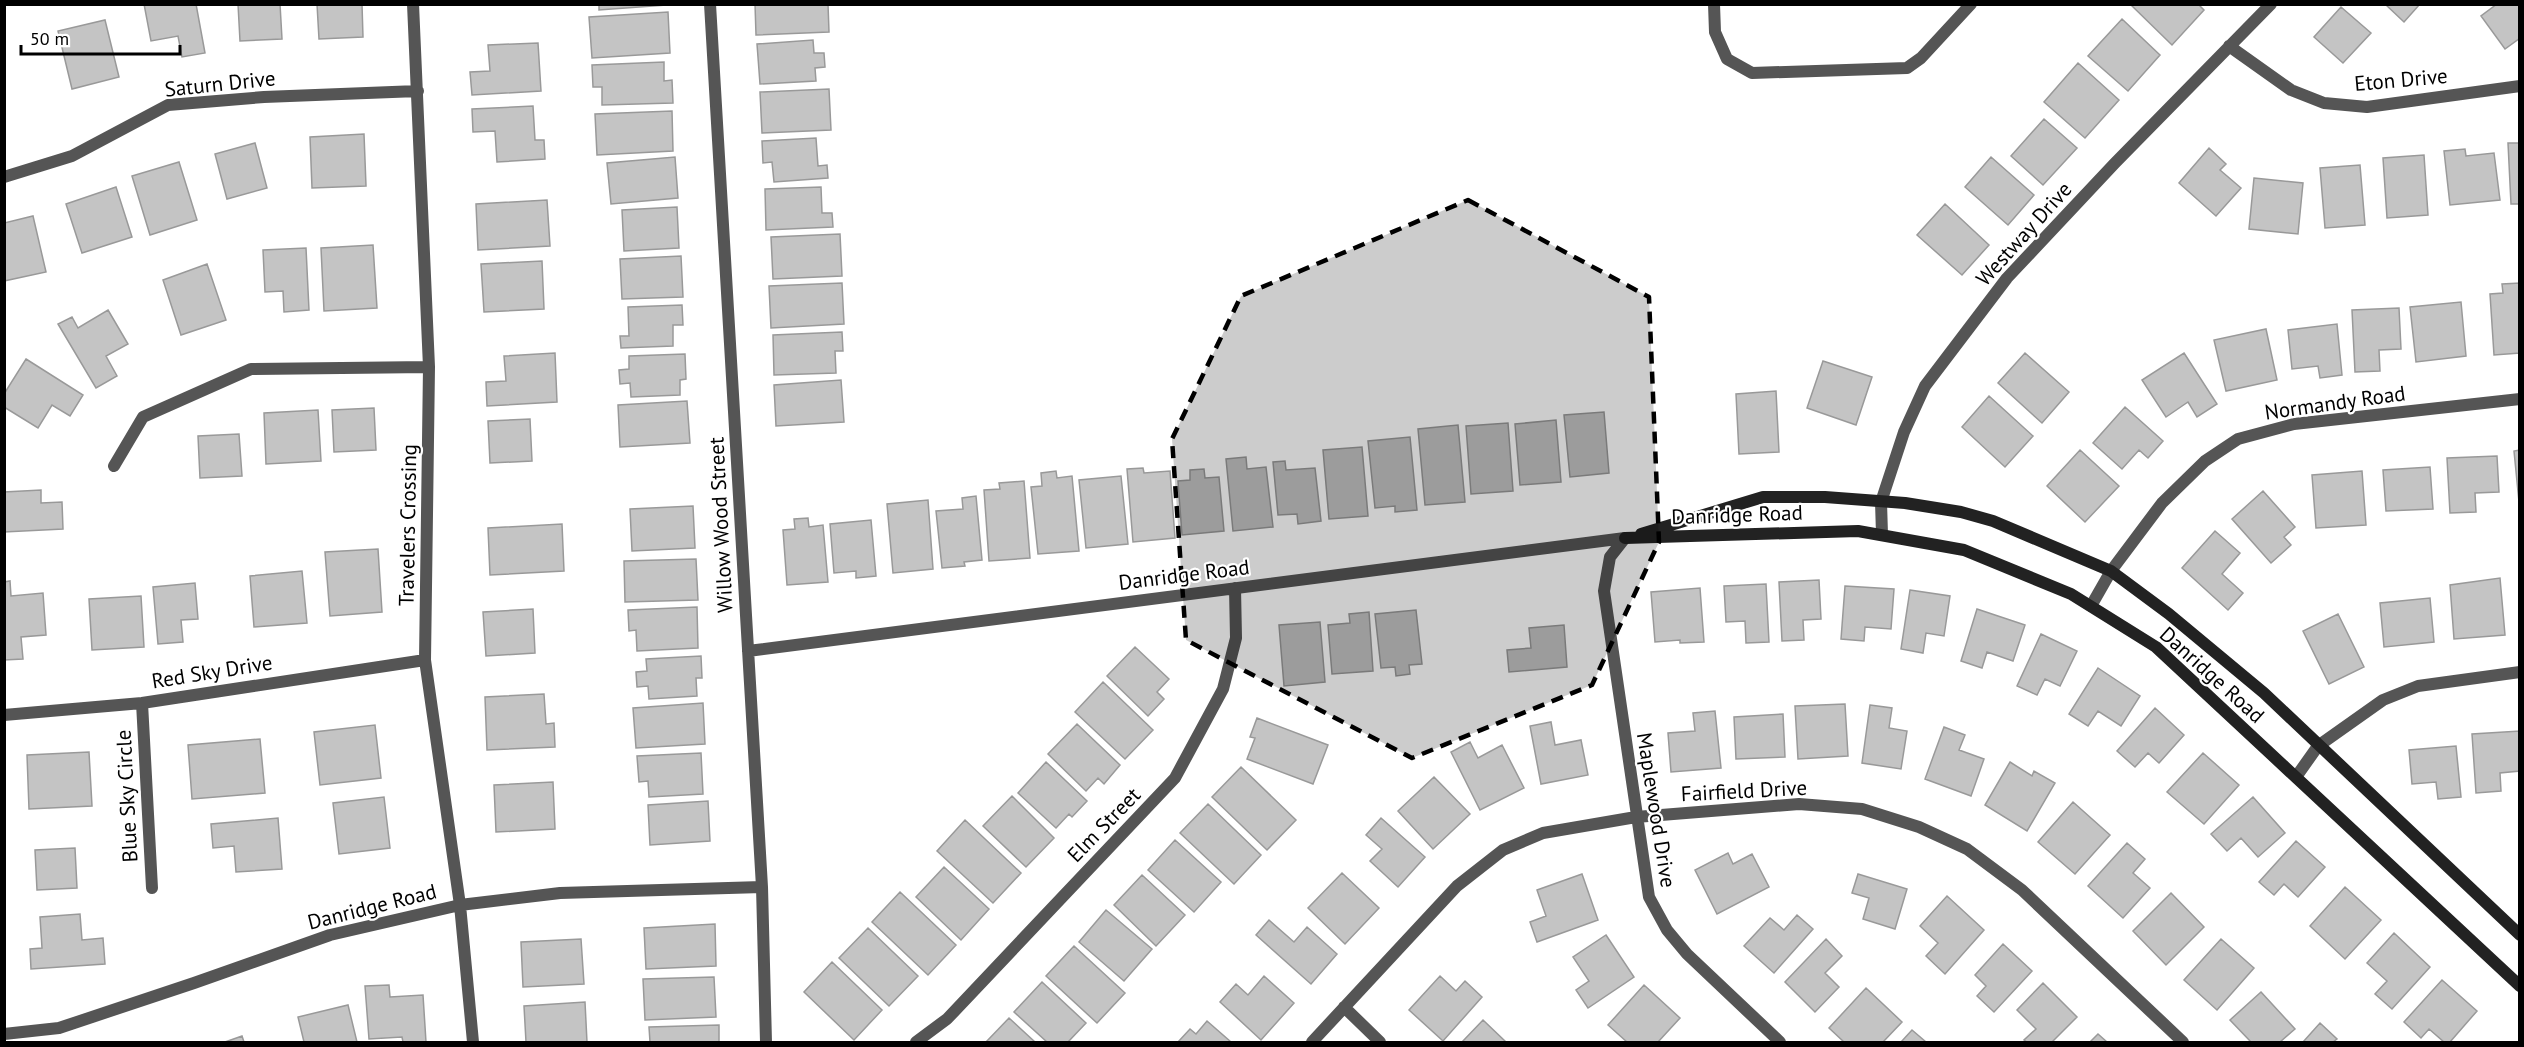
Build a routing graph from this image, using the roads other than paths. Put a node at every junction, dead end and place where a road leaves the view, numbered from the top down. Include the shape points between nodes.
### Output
1 (413, 4) edge
2 (711, 4) edge
3 (1714, 4) edge
4 (1971, 4) edge
5 (2271, 4) edge
6 (2229, 46) junction
7 (2520, 86) edge
8 (418, 91) junction
9 (4, 177) edge
10 (429, 367) junction
11 (2520, 399) edge
12 (114, 466) dead end
13 (1881, 502) junction
14 (1882, 534) junction
15 (1625, 538) junction
16 (2111, 571) junction
17 (1235, 588) junction
18 (2091, 606) junction
19 (748, 651) junction
20 (425, 660) junction
21 (2520, 672) edge
22 (142, 703) junction
23 (4, 715) edge
24 (2318, 746) junction
25 (2296, 777) junction
26 (1636, 817) junction
27 (762, 887) junction
28 (152, 888) dead end
29 (460, 905) junction
30 (2520, 935) edge
31 (2520, 986) edge
32 (1344, 1007) junction
33 (4, 1034) edge
34 (473, 1042) edge
35 (766, 1042) edge
36 (916, 1042) edge
37 (1312, 1042) edge
38 (1380, 1042) edge
39 (1780, 1042) edge
40 (2183, 1042) edge

1 - 8 street, Travelers Crossing
2 - 19 street, Willow Wood Street
3 - 4 street via 1715,32 1727,59 1752,73 1907,68
5 - 6 street, Westway Drive
6 - 7 street, Eton Drive via 2291,90 2324,103 2367,107
6 - 13 street, Westway Drive via 2007,278 1925,386 1904,432
8 - 9 street, Saturn Drive via 168,105 72,156
8 - 10 street, Travelers Crossing
10 - 12 street via 250,369 143,417
10 - 20 street, Travelers Crossing
11 - 16 street, Normandy Road via 2294,424 2238,439 2205,461 2162,503
13 - 14 street, Westway Drive
13 - 15 street, Danridge Road via 1763,497
13 - 16 street, Danridge Road via 1961,512 1993,521
14 - 15 street, Danridge Road via 1858,531
14 - 18 street, Danridge Road via 1964,550
15 - 17 street, Danridge Road
15 - 26 street, Maplewood Drive via 1610,557 1604,591
16 - 18 street, Normandy Road
16 - 24 street, Danridge Road via 2225,660
17 - 19 street, Danridge Road
17 - 36 street, Elm Street via 1236,638 1223,688 1175,778 947,1019
18 - 25 street, Danridge Road via 2156,646
19 - 27 street, Willow Wood Street
20 - 22 street, Red Sky Drive
20 - 29 street, Travelers Crossing
21 - 24 street via 2418,686 2383,699
22 - 23 street, Red Sky Drive
22 - 28 street, Blue Sky Circle
24 - 25 street
24 - 30 street, Danridge Road
25 - 31 street, Danridge Road
26 - 32 street, Fairfield Drive via 1542,833 1503,850 1457,886
26 - 39 street, Maplewood Drive via 1649,897 1667,930
26 - 40 street, Fairfield Drive via 1799,804 1862,809 1919,827 1967,849 2022,890
27 - 29 street, Danridge Road via 560,893
27 - 35 street, Willow Wood Street
29 - 33 street, Danridge Road via 330,935 59,1028
29 - 34 street, Travelers Crossing
32 - 37 street, Fairfield Drive
32 - 38 street

